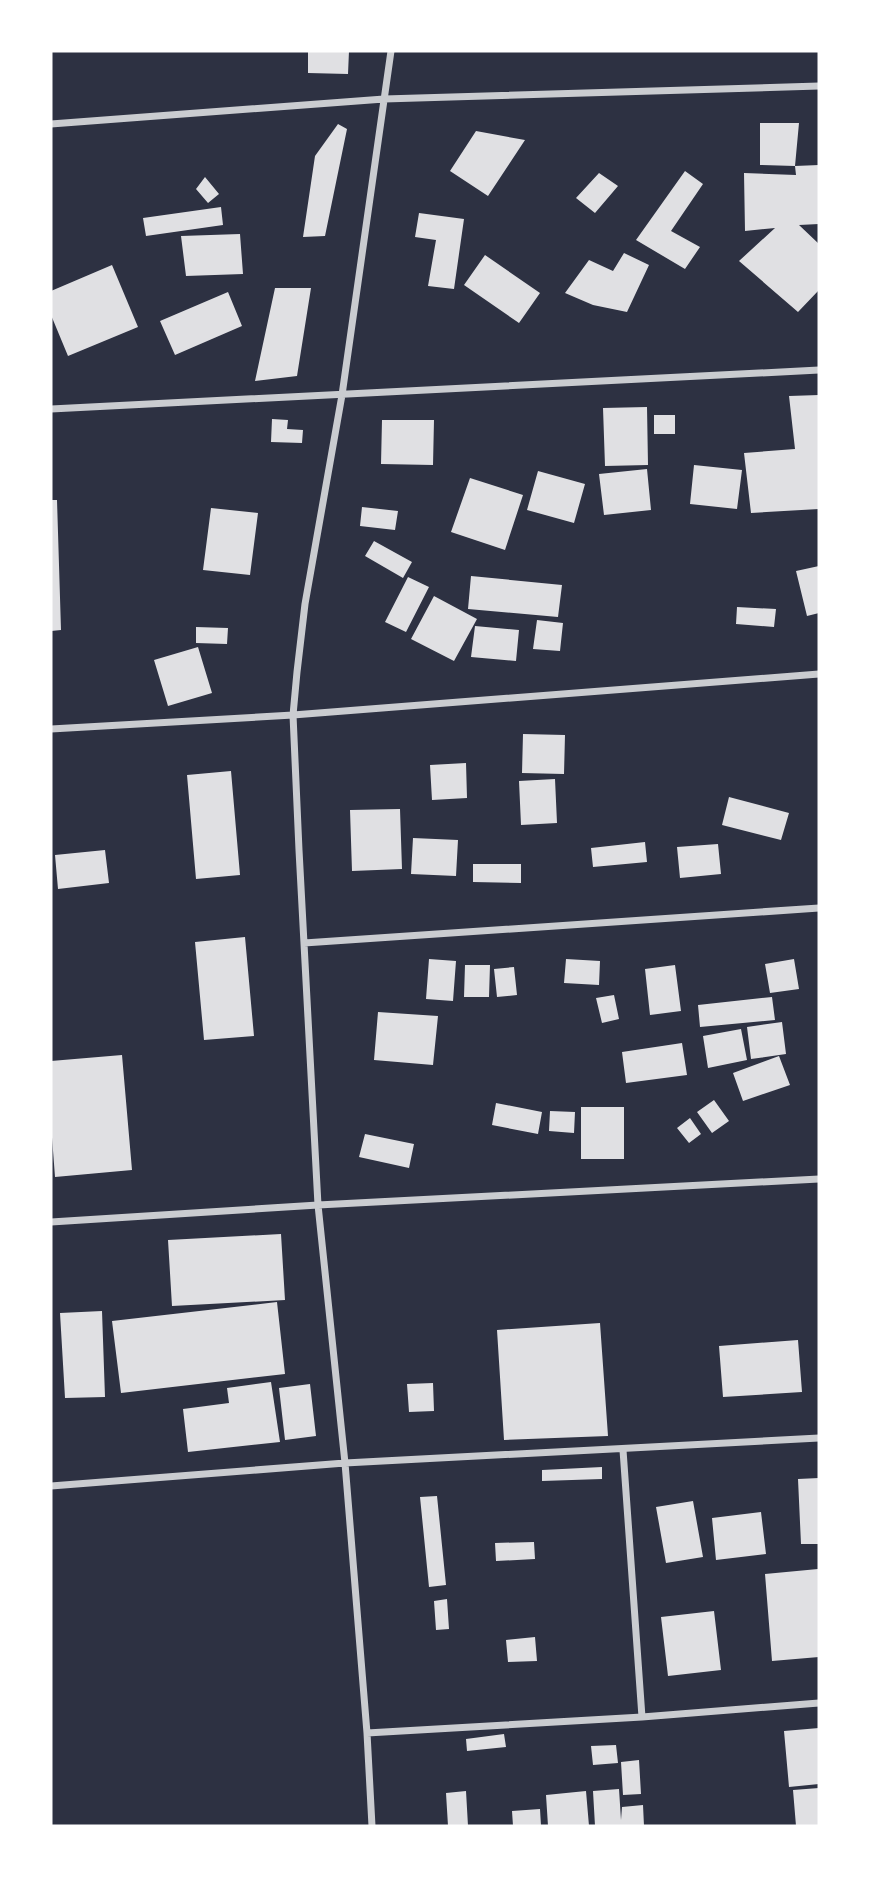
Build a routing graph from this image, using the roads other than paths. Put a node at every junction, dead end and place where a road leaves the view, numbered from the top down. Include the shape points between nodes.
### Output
1 (391, 51) edge
2 (819, 86) edge
3 (384, 99) junction
4 (51, 124) edge
5 (819, 370) edge
6 (342, 395) junction
7 (51, 409) edge
8 (819, 674) edge
9 (293, 715) junction
10 (51, 729) edge
11 (819, 908) edge
12 (304, 943) junction
13 (819, 1179) edge
14 (318, 1205) junction
15 (51, 1222) edge
16 (819, 1438) edge
17 (623, 1450) junction
18 (345, 1464) junction
19 (51, 1486) edge
20 (819, 1703) edge
21 (642, 1717) junction
22 (367, 1733) junction
23 (372, 1826) edge

1 - 3 street
2 - 3 street
3 - 4 street
3 - 6 street
5 - 6 street
6 - 7 street
6 - 9 street via 305,604
8 - 9 street
9 - 10 street
9 - 12 street
11 - 12 street
12 - 14 street
13 - 14 street
14 - 15 street
14 - 18 street
16 - 17 street
17 - 18 street
17 - 21 street
18 - 19 street
18 - 22 street
20 - 21 street
21 - 22 street
22 - 23 street

